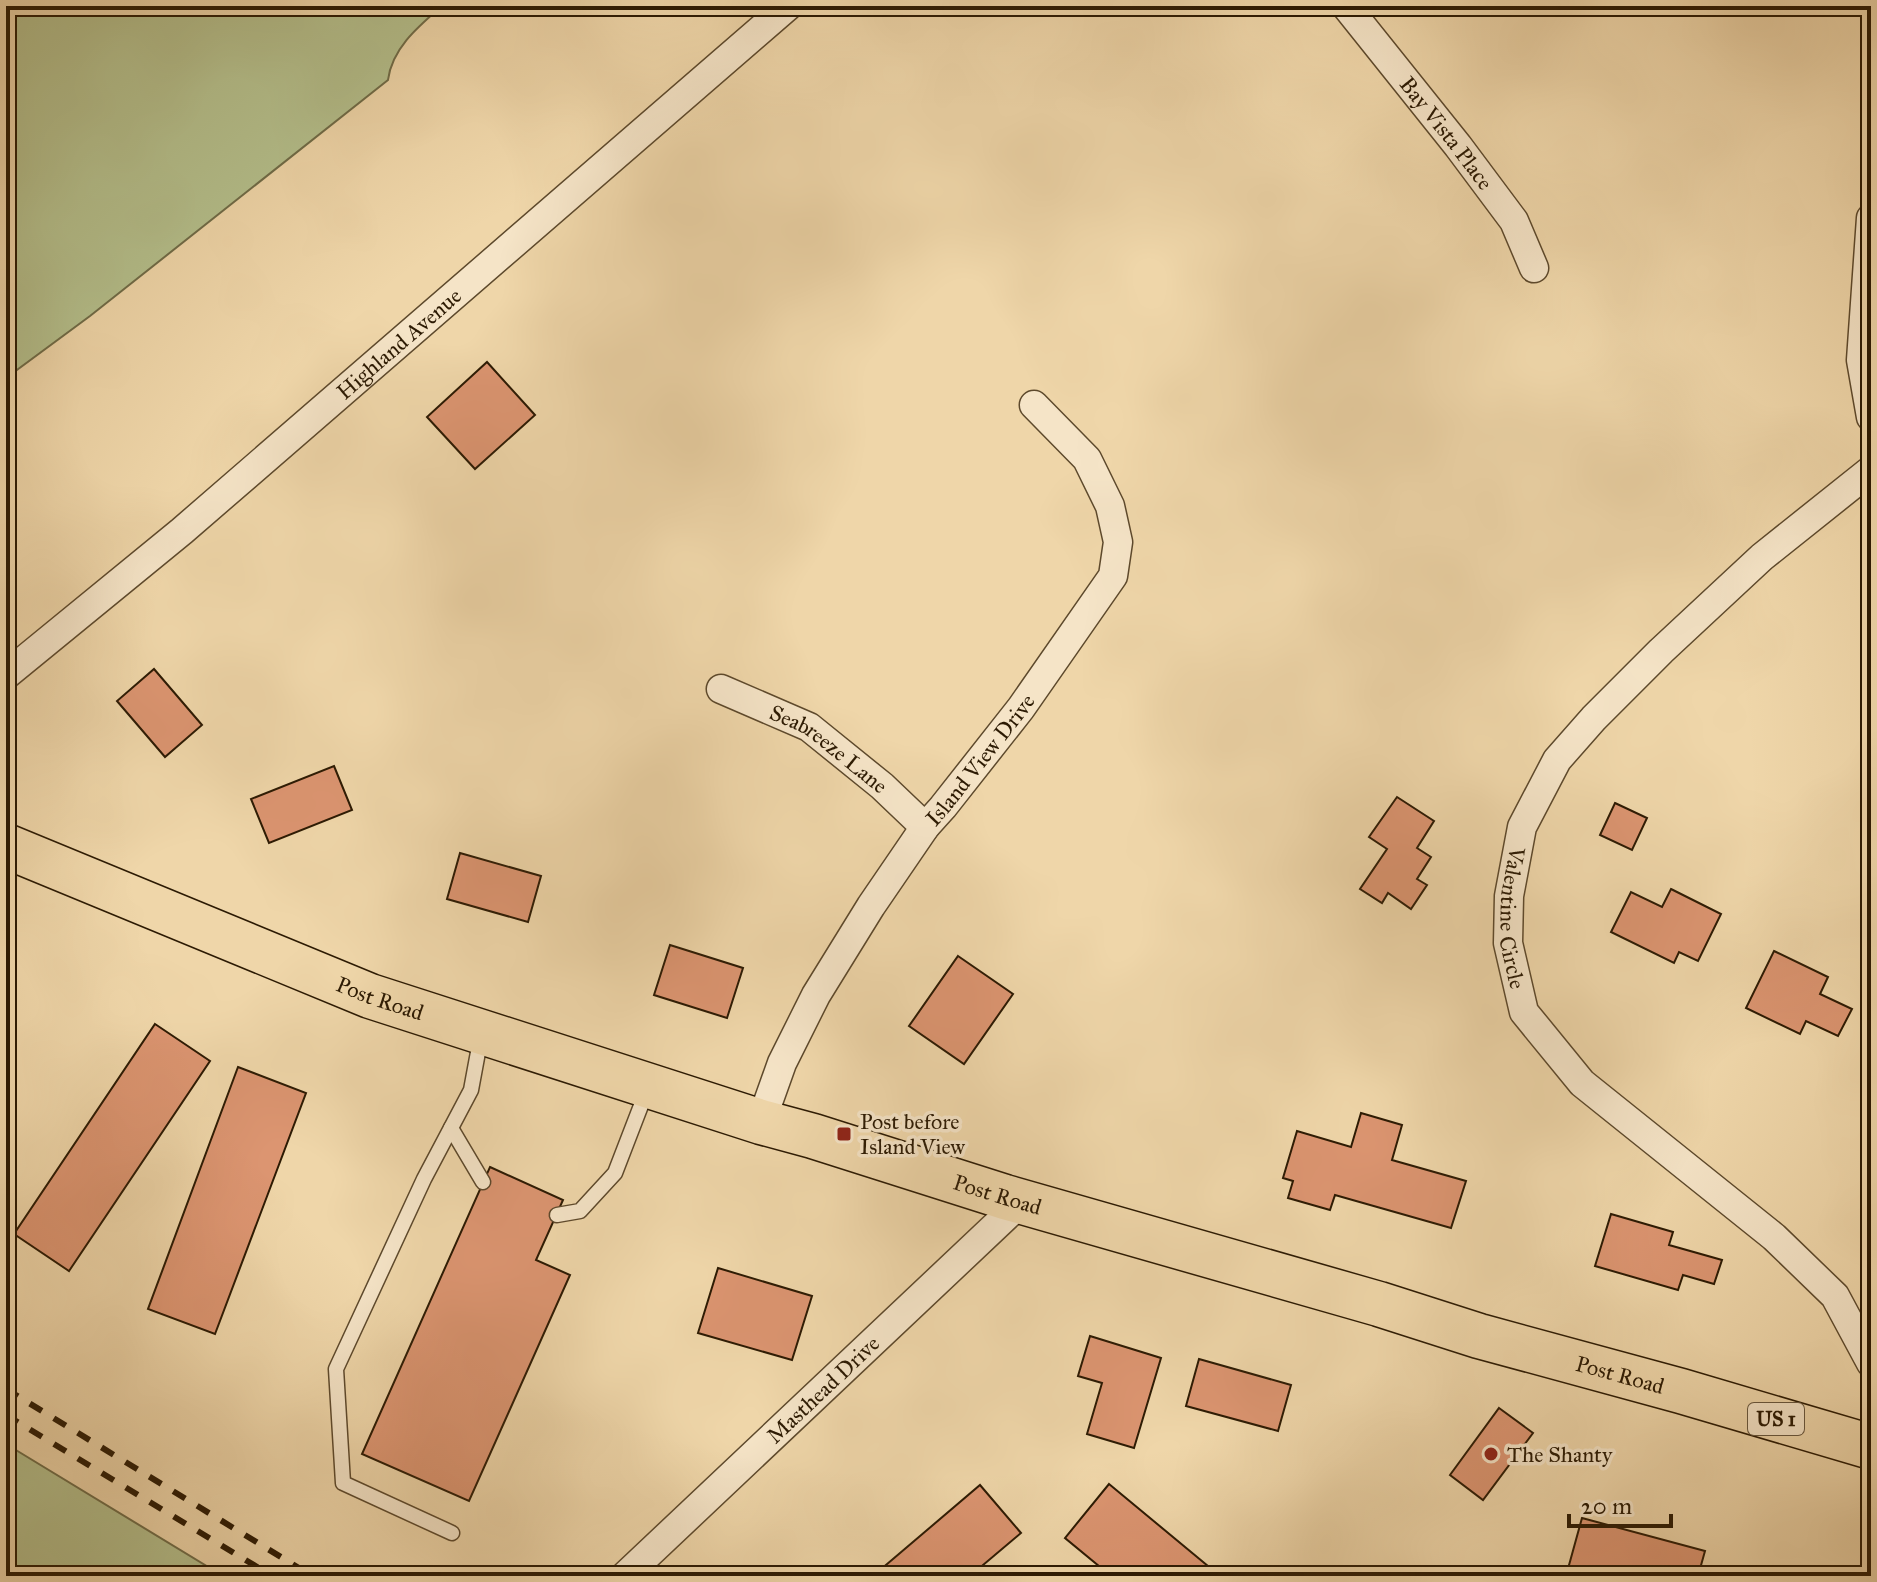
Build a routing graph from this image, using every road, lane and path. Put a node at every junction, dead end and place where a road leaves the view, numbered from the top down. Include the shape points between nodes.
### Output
1 (788, 6) edge
2 (1346, 6) edge
3 (1871, 218) edge
4 (1534, 268) dead end
5 (1034, 405) dead end
6 (1871, 417) edge
7 (1871, 470) edge
8 (6, 675) edge
9 (721, 689) dead end
10 (925, 827) junction
11 (6, 846) edge
12 (482, 1032) junction
13 (649, 1086) junction
14 (761, 1122) junction
15 (451, 1128) junction
16 (483, 1182) dead end
17 (1021, 1202) junction
18 (557, 1215) dead end
19 (1871, 1363) edge
20 (1871, 1447) edge
21 (452, 1533) dead end
22 (625, 1576) edge

1 - 8 street, Highland Avenue via 194,521
2 - 4 street, Bay Vista Place via 1514,221
3 - 6 street via 1861,360
5 - 10 street, Island View Drive via 1087,459 1110,506 1118,542 1113,576 1021,708
7 - 19 street, Valentine Circle via 1762,557 1661,651 1557,760 1522,827 1509,896 1508,943 1524,1012 1582,1083 1774,1237 1835,1296
9 - 10 street, Seabreeze Lane via 809,727
10 - 14 street, Island View Drive via 816,995 782,1063
11 - 12 main road, Post Road / US 1 via 370,996
12 - 13 main road, Post Road / US 1
12 - 15 lane via 471,1090
13 - 14 main road, Post Road / US 1
13 - 18 lane via 615,1173 580,1211
14 - 17 main road, Post Road / US 1
15 - 16 lane
15 - 21 lane via 336,1369 343,1483
17 - 20 main road, Post Road / US 1
17 - 22 street, Masthead Drive

